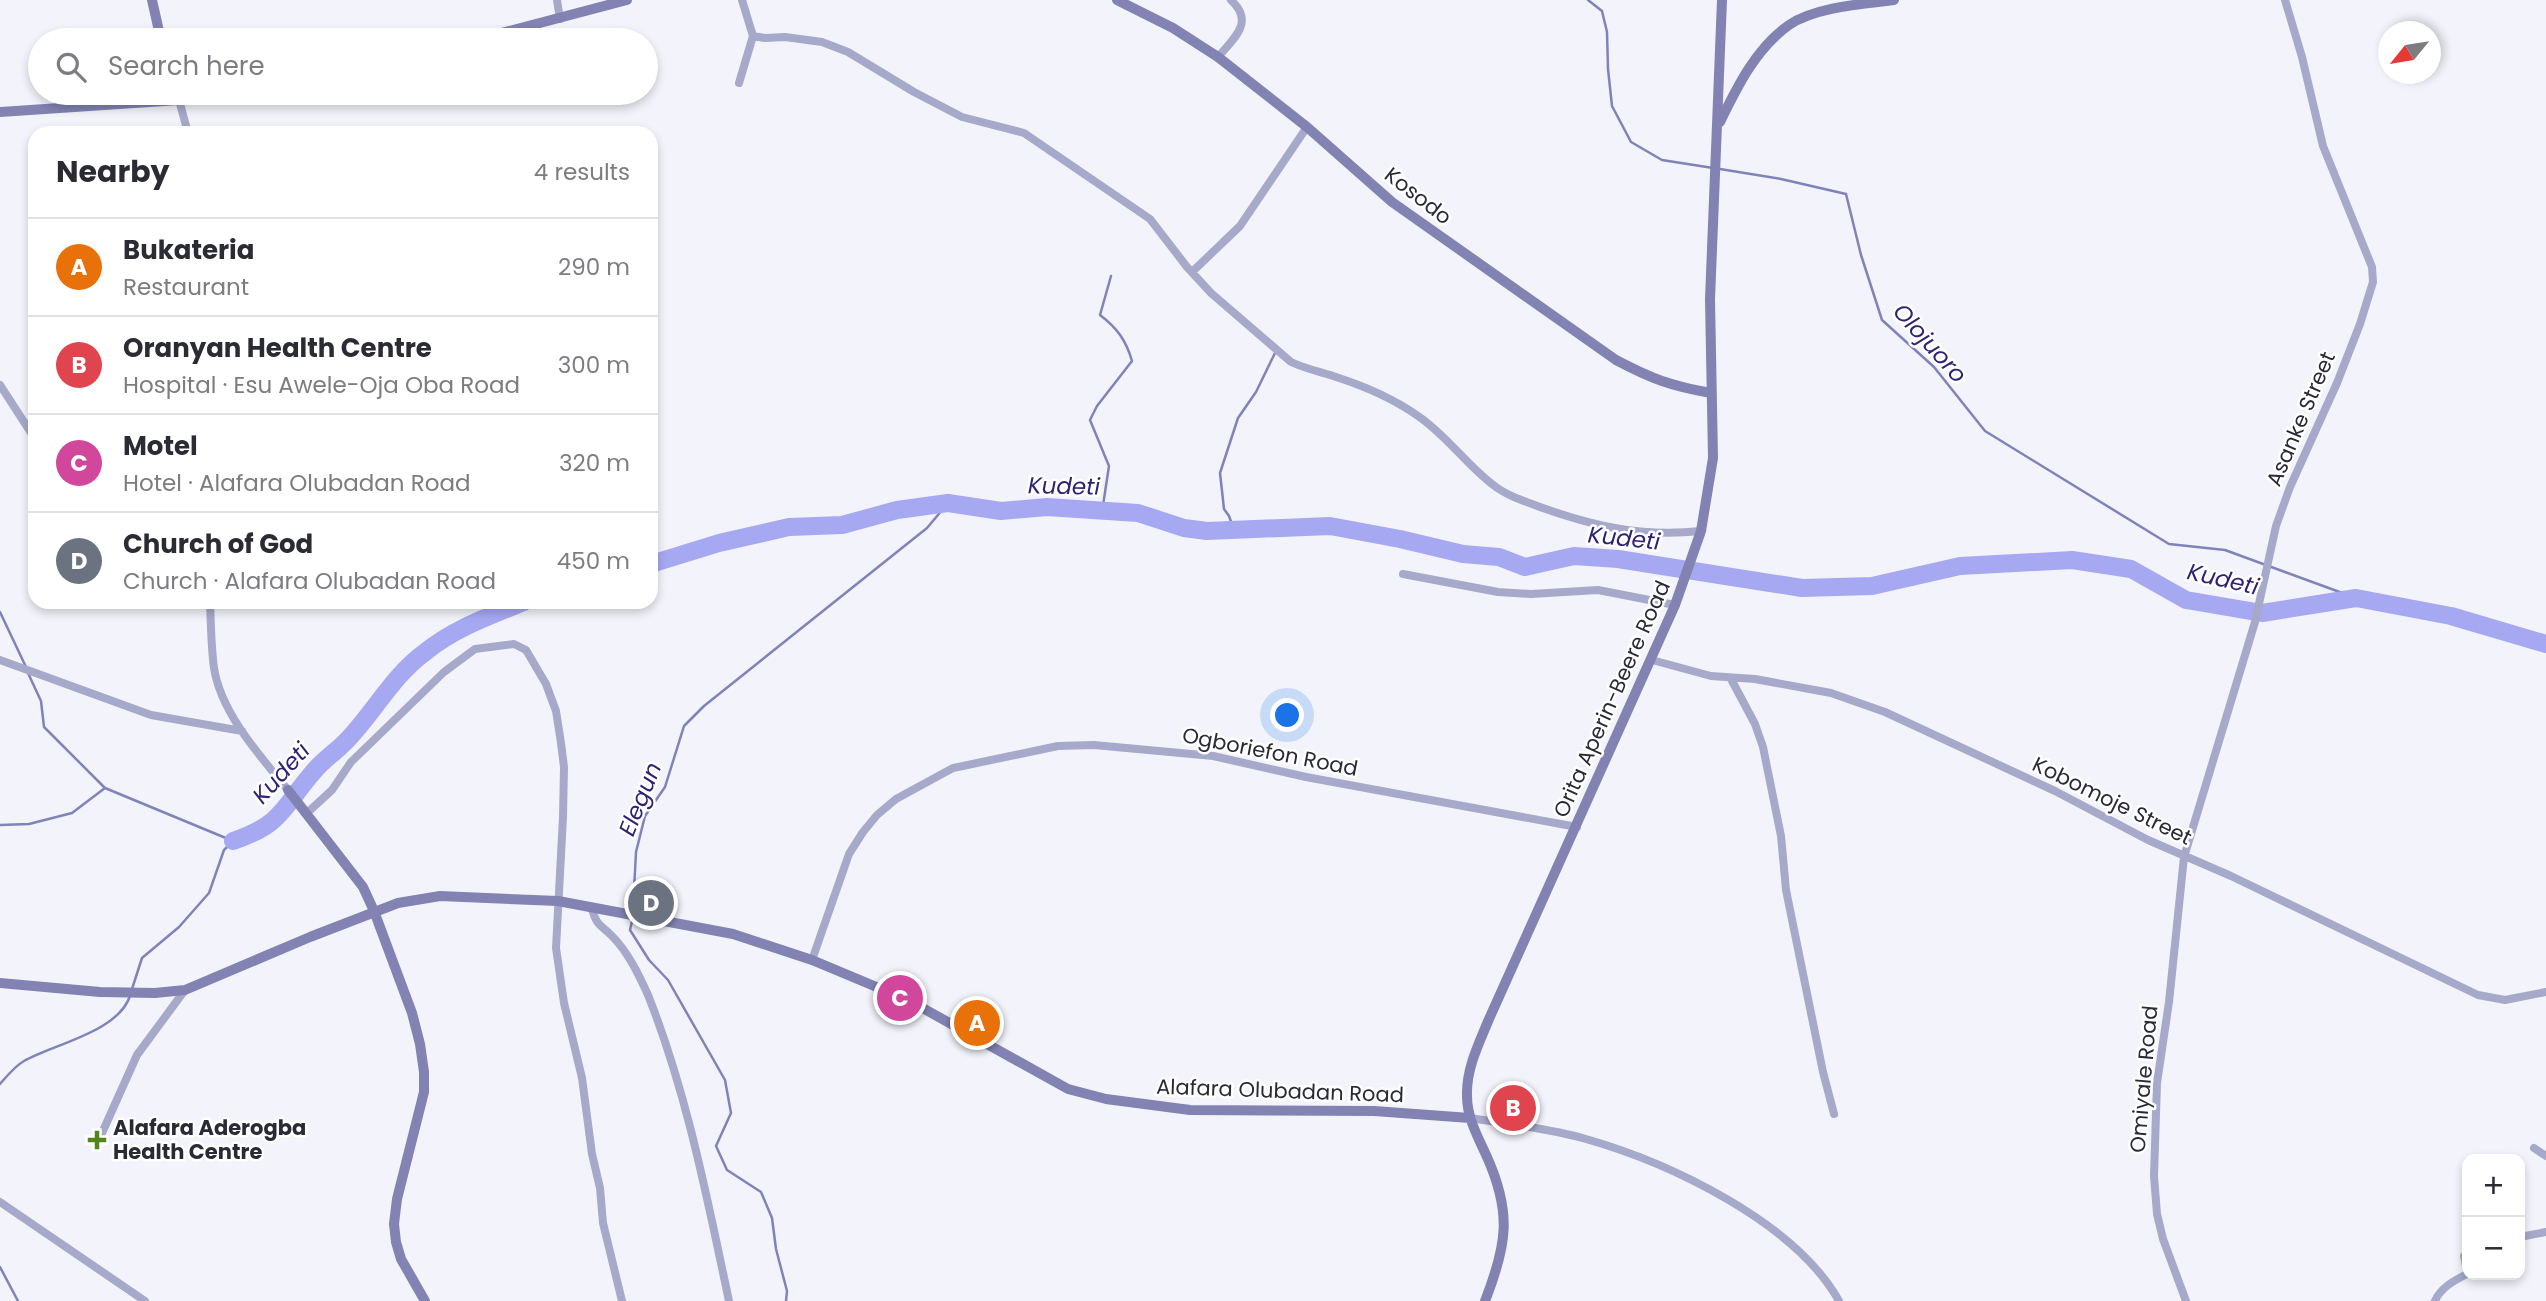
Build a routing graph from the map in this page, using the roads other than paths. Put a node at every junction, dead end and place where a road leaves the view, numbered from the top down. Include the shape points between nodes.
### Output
1 (152, 0) edge
2 (557, 0) edge
3 (627, 0) edge
4 (742, 0) edge
5 (1117, 0) edge
6 (1231, 0) edge
7 (1722, 0) edge
8 (1894, 0) edge
9 (2285, 0) edge
10 (1837, 4) edge
11 (560, 19) junction
12 (158, 28) edge
13 (524, 28) edge
14 (752, 36) junction
15 (1218, 57) junction
16 (739, 83) dead end
17 (77, 105) edge
18 (179, 105) edge
19 (0, 112) edge
20 (185, 126) edge
21 (1307, 127) junction
22 (1718, 128) junction
23 (1192, 272) junction
24 (0, 385) edge
25 (1711, 393) junction
26 (28, 428) edge
27 (1701, 531) junction
28 (1403, 574) dead end
29 (1675, 606) junction
30 (211, 609) edge
31 (0, 660) edge
32 (1652, 660) junction
33 (1731, 679) junction
34 (242, 731) junction
35 (288, 790) joint
36 (304, 809) junction
37 (1577, 827) junction
38 (2184, 857) junction
39 (558, 901) junction
40 (591, 907) junction
41 (374, 911) junction
42 (812, 960) junction
43 (0, 983) edge
44 (185, 990) junction
45 (2546, 992) edge
46 (1834, 1114) dead end
47 (1470, 1118) junction
48 (102, 1133) dead end
49 (2534, 1148) dead end
50 (2546, 1156) edge
51 (0, 1202) edge
52 (2546, 1232) edge
53 (2525, 1236) edge
54 (2462, 1276) edge
55 (145, 1301) edge
56 (425, 1301) edge
57 (622, 1301) edge
58 (729, 1301) edge
59 (1485, 1301) edge
60 (1839, 1301) edge
61 (2186, 1301) edge
62 (2435, 1301) edge

1 - 12 main road
2 - 11 street
3 - 11 main road
4 - 14 street
5 - 15 main road, Kosodo
6 - 15 street via 1242,15 1242,26
7 - 22 main road, Orita Aperin-Beere Road
8 - 10 main road
9 - 38 street, Asanke Street via 2323,146 2372,267 2373,282 2337,383 2276,526 2255,622
10 - 22 main road via 1790,25 1772,40 1737,87
11 - 13 main road
14 - 16 street
14 - 23 street via 822,42 962,117 1024,133 1150,219
15 - 21 main road, Kosodo
17 - 19 main road
18 - 20 street
21 - 23 street via 1240,226
21 - 25 main road, Kosodo via 1392,202 1616,360 1673,386
22 - 25 main road, Orita Aperin-Beere Road
23 - 27 street via 1228,310 1291,362 1337,377 1416,415 1495,487 1584,523 1633,533
24 - 26 street
25 - 27 main road, Orita Aperin-Beere Road via 1713,458
27 - 29 main road, Orita Aperin-Beere Road
28 - 29 street via 1497,592 1598,590
29 - 32 main road, Orita Aperin-Beere Road
30 - 34 street via 215,671
31 - 34 street via 152,715
32 - 33 street, Kobomoje Street
32 - 37 main road, Orita Aperin-Beere Road
33 - 38 street, Kobomoje Street via 1821,691 1885,712
33 - 46 street via 1763,747 1781,836 1786,890
34 - 35 street
35 - 36 main road
36 - 39 street via 332,790 351,762 444,672 475,649 514,644 526,650 545,684 561,743 564,817
36 - 41 main road via 363,887
37 - 42 street, Ogboriefon Road via 1213,756 1094,745 1058,747 953,768 896,799 877,815 849,854
37 - 47 main road, Orita Aperin-Beere Road via 1476,1051 1466,1093
38 - 45 street, Kobomoje Street via 2478,995 2505,1000
38 - 61 street, Omiyale Road via 2157,1083 2154,1176 2163,1239
39 - 40 main road, Alafara Olubadan Road
39 - 41 main road, Alafara Olubadan Road via 440,896
39 - 57 street via 556,948 562,989 582,1078 603,1223
40 - 42 main road, Alafara Olubadan Road via 733,934
40 - 58 street via 596,922 611,934 637,972 664,1040 693,1137
41 - 44 main road, Alafara Olubadan Road
41 - 56 main road via 412,1013 424,1072 420,1115 394,1224 401,1259
42 - 47 main road, Alafara Olubadan Road via 911,1001 1069,1089 1106,1099 1190,1110 1340,1110
43 - 44 main road, Alafara Olubadan Road via 100,992
44 - 48 street via 136,1055
47 - 59 main road, Orita Aperin-Beere Road via 1500,1191 1504,1213 1501,1255
47 - 60 street via 1585,1138 1674,1171 1766,1225 1823,1276
49 - 50 street
51 - 55 street
52 - 53 street
54 - 62 street

